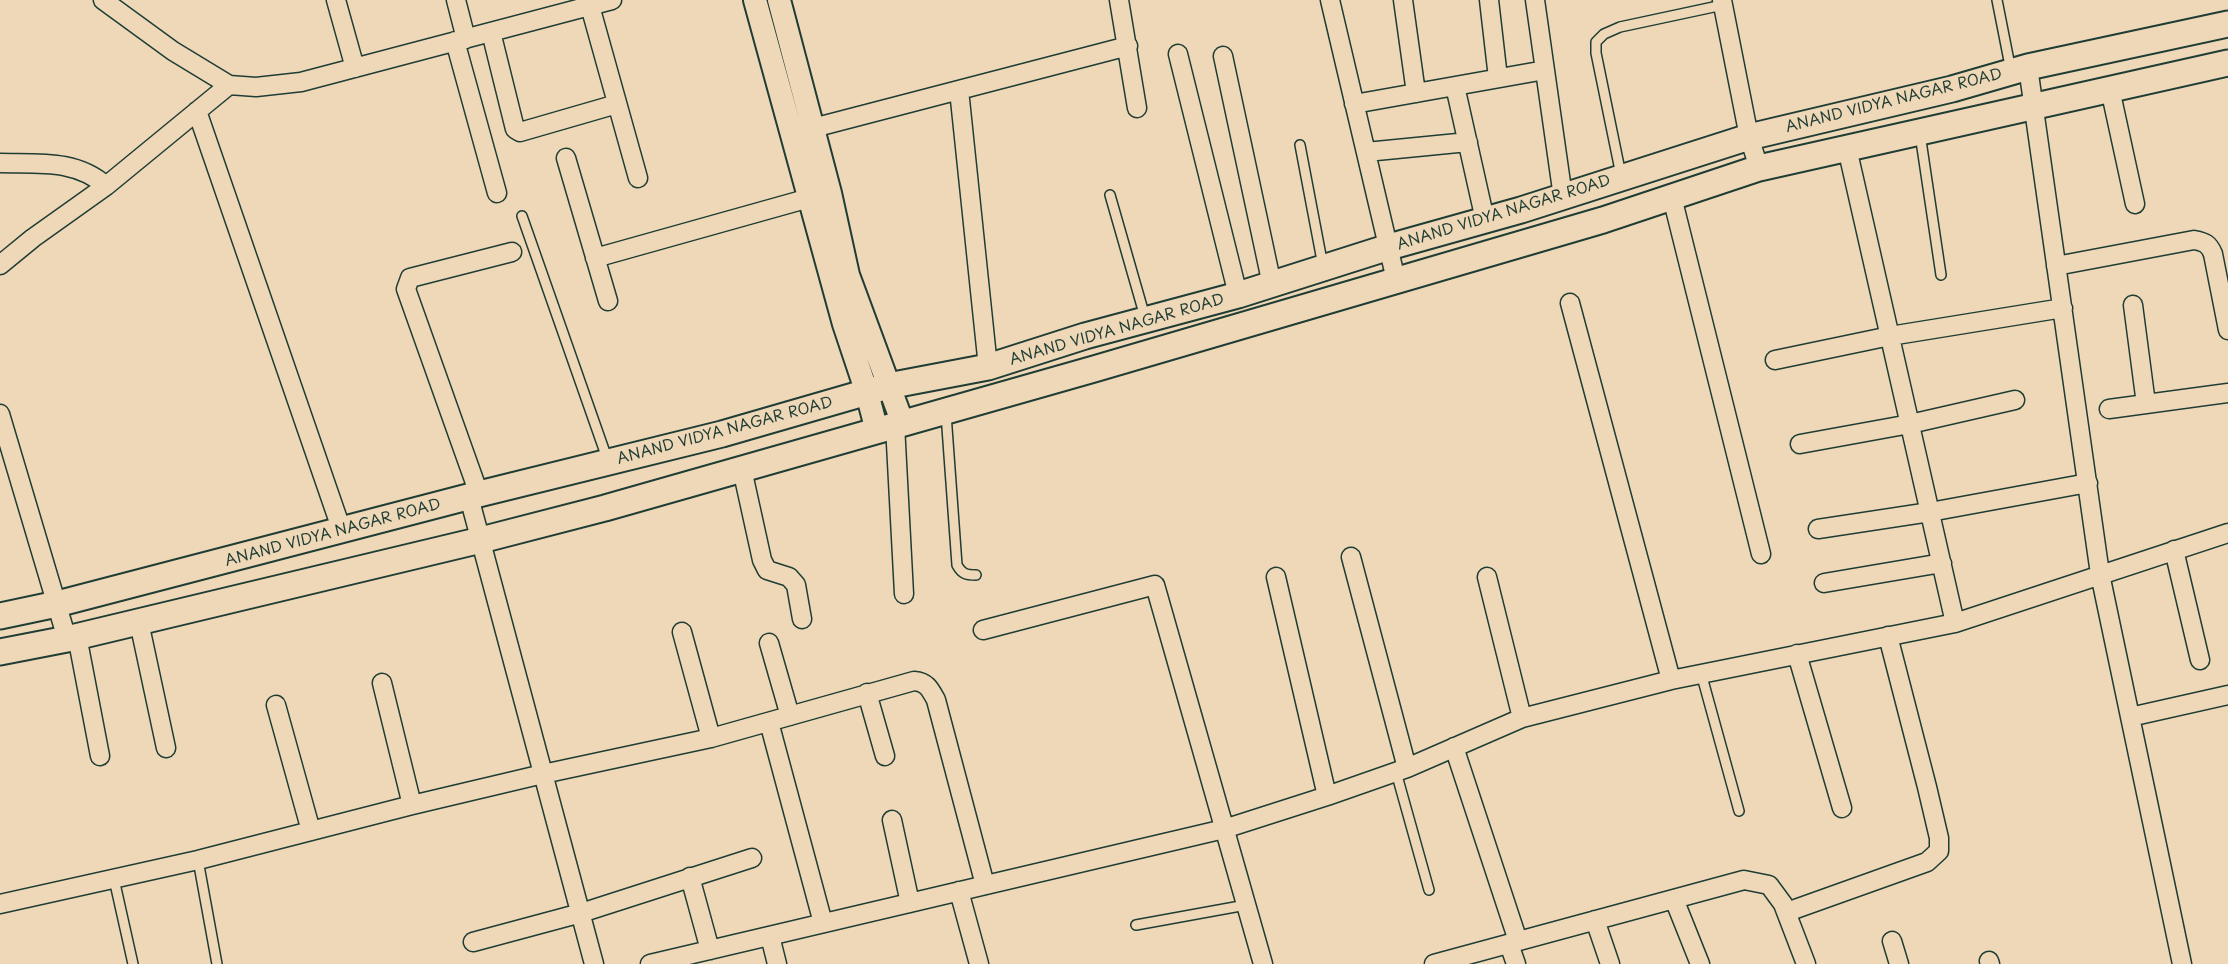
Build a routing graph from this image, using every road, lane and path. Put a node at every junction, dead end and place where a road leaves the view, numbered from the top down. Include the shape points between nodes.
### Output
1 (103, 0) edge
2 (336, 0) edge
3 (456, 0) edge
4 (612, 0) edge
5 (755, 0) edge
6 (779, 0) edge
7 (1119, 0) edge
8 (1330, 0) edge
9 (1403, 0) edge
10 (1489, 0) edge
11 (1534, 0) edge
12 (1997, 0) edge
13 (1722, 2) edge
14 (590, 6) junction
15 (2228, 24) edge
16 (491, 32) junction
17 (461, 40) junction
18 (1128, 46) junction
19 (1178, 54) dead end
20 (1223, 56) dead end
21 (2228, 63) edge
22 (354, 68) junction
23 (2019, 69) junction
24 (1545, 70) junction
25 (1498, 78) junction
26 (229, 84) junction
27 (1455, 86) junction
28 (2110, 89) junction
29 (958, 90) junction
30 (1416, 93) junction
31 (617, 104) junction
32 (1354, 104) junction
33 (2033, 106) junction
34 (1137, 108) dead end
35 (197, 111) junction
36 (813, 128) junction
37 (1919, 132) junction
38 (1749, 137) junction
39 (1468, 142) junction
40 (1300, 145) dead end
41 (1847, 148) junction
42 (1366, 152) junction
43 (566, 158) dead end
44 (0, 163) edge
45 (1759, 168) junction
46 (638, 178) dead end
47 (1622, 178) junction
48 (106, 186) junction
49 (830, 192) junction
50 (497, 194) dead end
51 (1110, 195) dead end
52 (1563, 197) junction
53 (1672, 197) junction
54 (808, 199) junction
55 (2135, 204) dead end
56 (522, 216) dead end
57 (1485, 220) junction
58 (1389, 247) junction
59 (512, 252) dead end
60 (595, 258) junction
61 (0, 265) edge
62 (2056, 266) junction
63 (1323, 268) junction
64 (1941, 275) dead end
65 (1396, 280) junction
66 (1272, 285) junction
67 (1238, 295) junction
68 (608, 301) dead end
69 (1570, 303) dead end
70 (2133, 305) dead end
71 (2063, 308) junction
72 (1146, 320) junction
73 (2228, 330) edge
74 (1890, 336) junction
75 (1775, 360) dead end
76 (988, 367) junction
77 (878, 390) junction
78 (2228, 393) edge
79 (2015, 400) dead end
80 (2146, 404) junction
81 (2109, 409) dead end
82 (946, 411) junction
83 (0, 414) edge
84 (1910, 424) junction
85 (892, 426) junction
86 (1800, 444) dead end
87 (608, 462) junction
88 (742, 469) junction
89 (2088, 483) junction
90 (474, 495) junction
91 (1930, 512) junction
92 (1818, 529) dead end
93 (342, 531) junction
94 (2228, 533) edge
95 (481, 540) junction
96 (2174, 550) junction
97 (1761, 554) dead end
98 (1351, 557) dead end
99 (1942, 563) junction
100 (2100, 574) junction
101 (976, 575) dead end
102 (1276, 577) dead end
103 (1487, 577) dead end
104 (1824, 583) dead end
105 (904, 594) dead end
106 (57, 604) junction
107 (0, 616) edge
108 (802, 620) dead end
109 (139, 622) junction
110 (1955, 623) junction
111 (983, 630) dead end
112 (682, 632) dead end
113 (1888, 636) junction
114 (72, 637) junction
115 (769, 643) dead end
116 (0, 652) edge
117 (1797, 654) junction
118 (2200, 660) dead end
119 (1701, 674) junction
120 (1671, 680) junction
121 (382, 683) dead end
122 (867, 693) junction
123 (2228, 695) edge
124 (276, 705) dead end
125 (790, 716) junction
126 (2130, 717) junction
127 (1522, 718) junction
128 (769, 722) junction
129 (711, 738) junction
130 (1454, 747) junction
131 (166, 748) dead end
132 (100, 756) dead end
133 (885, 756) dead end
134 (1402, 770) junction
135 (543, 774) junction
136 (1328, 796) junction
137 (412, 805) junction
138 (1842, 808) dead end
139 (1739, 810) dead end
140 (892, 820) dead end
141 (1224, 829) junction
142 (311, 831) junction
143 (752, 858) dead end
144 (198, 860) junction
145 (690, 877) junction
146 (114, 879) junction
147 (985, 885) junction
148 (1429, 890) dead end
149 (959, 891) junction
150 (1674, 899) junction
151 (910, 903) junction
152 (0, 904) edge
153 (1246, 904) junction
154 (1787, 912) junction
155 (581, 914) junction
156 (1595, 920) junction
157 (824, 923) junction
158 (1136, 925) dead end
159 (770, 936) junction
160 (1892, 941) dead end
161 (473, 942) dead end
162 (1513, 942) junction
163 (710, 950) junction
164 (133, 964) edge
165 (218, 964) edge
166 (594, 964) edge
167 (650, 964) edge
168 (777, 964) edge
169 (978, 964) edge
170 (1263, 964) edge
171 (1434, 964) edge
172 (1516, 964) edge
173 (1610, 964) edge
174 (1700, 964) edge
175 (1806, 964) edge
176 (1899, 964) edge
177 (2182, 964) edge

1 - 26 street via 173,51
2 - 22 street
3 - 17 street
4 - 14 street
5 - 54 street
6 - 36 street
7 - 18 street
8 - 32 street
9 - 30 street
10 - 25 street
11 - 24 street
12 - 23 lane
13 - 38 street
13 - 47 lane via 1620,27 1604,34 1596,42
14 - 16 street
14 - 31 street
15 - 23 main road, ANAND VIDYA NAGAR ROAD
16 - 17 street
16 - 31 street via 515,129 520,132
17 - 22 street
17 - 50 street
18 - 29 street
18 - 34 street
19 - 67 street
20 - 66 street
21 - 28 main road, ANAND VIDYA NAGAR ROAD
22 - 26 street via 301,82 256,87
23 - 33 street
23 - 38 main road, ANAND VIDYA NAGAR ROAD via 1952,89
24 - 25 street
24 - 52 street
25 - 27 street
26 - 35 street
27 - 30 street
27 - 39 street
28 - 33 main road, ANAND VIDYA NAGAR ROAD
28 - 55 street
29 - 36 street
29 - 76 street
30 - 32 street
31 - 46 street
32 - 42 street
33 - 37 main road, ANAND VIDYA NAGAR ROAD
33 - 62 street
35 - 48 street
35 - 93 street
36 - 49 street
37 - 41 main road, ANAND VIDYA NAGAR ROAD
37 - 64 lane
38 - 45 street
38 - 47 main road, ANAND VIDYA NAGAR ROAD
39 - 42 street
39 - 57 street
40 - 63 lane
41 - 45 main road, ANAND VIDYA NAGAR ROAD
41 - 74 street
42 - 58 street
43 - 60 street
44 - 48 street via 62,164 93,175
45 - 53 main road, ANAND VIDYA NAGAR ROAD
47 - 52 main road, ANAND VIDYA NAGAR ROAD
48 - 61 street
49 - 54 street
49 - 77 street
51 - 72 lane
52 - 57 main road, ANAND VIDYA NAGAR ROAD
53 - 65 main road, ANAND VIDYA NAGAR ROAD
53 - 97 street
54 - 60 street
54 - 77 street via 844,324
56 - 87 lane
57 - 58 main road, ANAND VIDYA NAGAR ROAD
58 - 63 main road, ANAND VIDYA NAGAR ROAD
58 - 65 street
59 - 90 street via 410,278 406,289
60 - 68 street
62 - 71 street
62 - 73 street via 2194,240 2204,241 2213,254
63 - 66 main road, ANAND VIDYA NAGAR ROAD
65 - 82 main road, ANAND VIDYA NAGAR ROAD
66 - 67 main road, ANAND VIDYA NAGAR ROAD
67 - 72 main road, ANAND VIDYA NAGAR ROAD
69 - 120 street
70 - 80 street
71 - 74 street
71 - 89 street
72 - 76 main road, ANAND VIDYA NAGAR ROAD
74 - 75 street
74 - 84 street
76 - 77 main road, ANAND VIDYA NAGAR ROAD
77 - 85 street
77 - 87 main road, ANAND VIDYA NAGAR ROAD
78 - 80 street
79 - 84 street
80 - 81 street
82 - 85 main road, ANAND VIDYA NAGAR ROAD
82 - 101 lane via 957,565 966,575
83 - 106 street
84 - 86 street
84 - 91 street
85 - 88 main road, ANAND VIDYA NAGAR ROAD
85 - 105 street
87 - 90 main road, ANAND VIDYA NAGAR ROAD
88 - 95 main road, ANAND VIDYA NAGAR ROAD
88 - 108 street via 762,560 767,570 789,577 796,585
89 - 91 street
89 - 100 street
90 - 93 main road, ANAND VIDYA NAGAR ROAD
90 - 95 street
91 - 92 street
91 - 99 street
93 - 106 main road, ANAND VIDYA NAGAR ROAD
94 - 96 street
95 - 109 main road, ANAND VIDYA NAGAR ROAD
95 - 135 street
96 - 100 street
96 - 118 street
98 - 134 street
99 - 104 street
99 - 110 street
100 - 110 street
100 - 126 street
102 - 136 street
103 - 127 street
106 - 107 main road, ANAND VIDYA NAGAR ROAD
106 - 114 street
109 - 114 main road, ANAND VIDYA NAGAR ROAD
109 - 131 street
110 - 113 street
111 - 141 street via 1155,585
112 - 129 street
113 - 117 street
113 - 154 street via 1927,787 1939,838 1939,852 1927,862
114 - 116 main road, ANAND VIDYA NAGAR ROAD
114 - 132 street
115 - 125 street
117 - 119 street
117 - 138 street
119 - 120 street
119 - 139 lane
120 - 127 street
121 - 137 street
122 - 125 street
122 - 133 street
122 - 147 street via 914,681 923,682 930,688 936,700
123 - 126 street
124 - 142 street
125 - 128 street
126 - 177 street
127 - 130 street
128 - 129 street
128 - 157 street
129 - 135 street
130 - 134 street
130 - 162 street
134 - 136 street
134 - 148 lane
135 - 137 street
135 - 155 street
136 - 141 street
137 - 142 street
140 - 151 street
141 - 147 street
141 - 153 street
142 - 144 street
143 - 145 street
144 - 146 street
144 - 165 lane
145 - 155 street
145 - 163 street
146 - 152 street
146 - 164 lane
147 - 149 street
149 - 151 street
149 - 169 street
150 - 154 street via 1744,880 1769,885
150 - 156 street
150 - 174 street
151 - 157 street
153 - 158 lane
153 - 170 street
154 - 175 street
155 - 161 street
155 - 166 street
156 - 162 street
156 - 173 street
157 - 159 street
159 - 163 street
159 - 168 street
160 - 176 street
162 - 171 street
162 - 172 street
163 - 167 street

